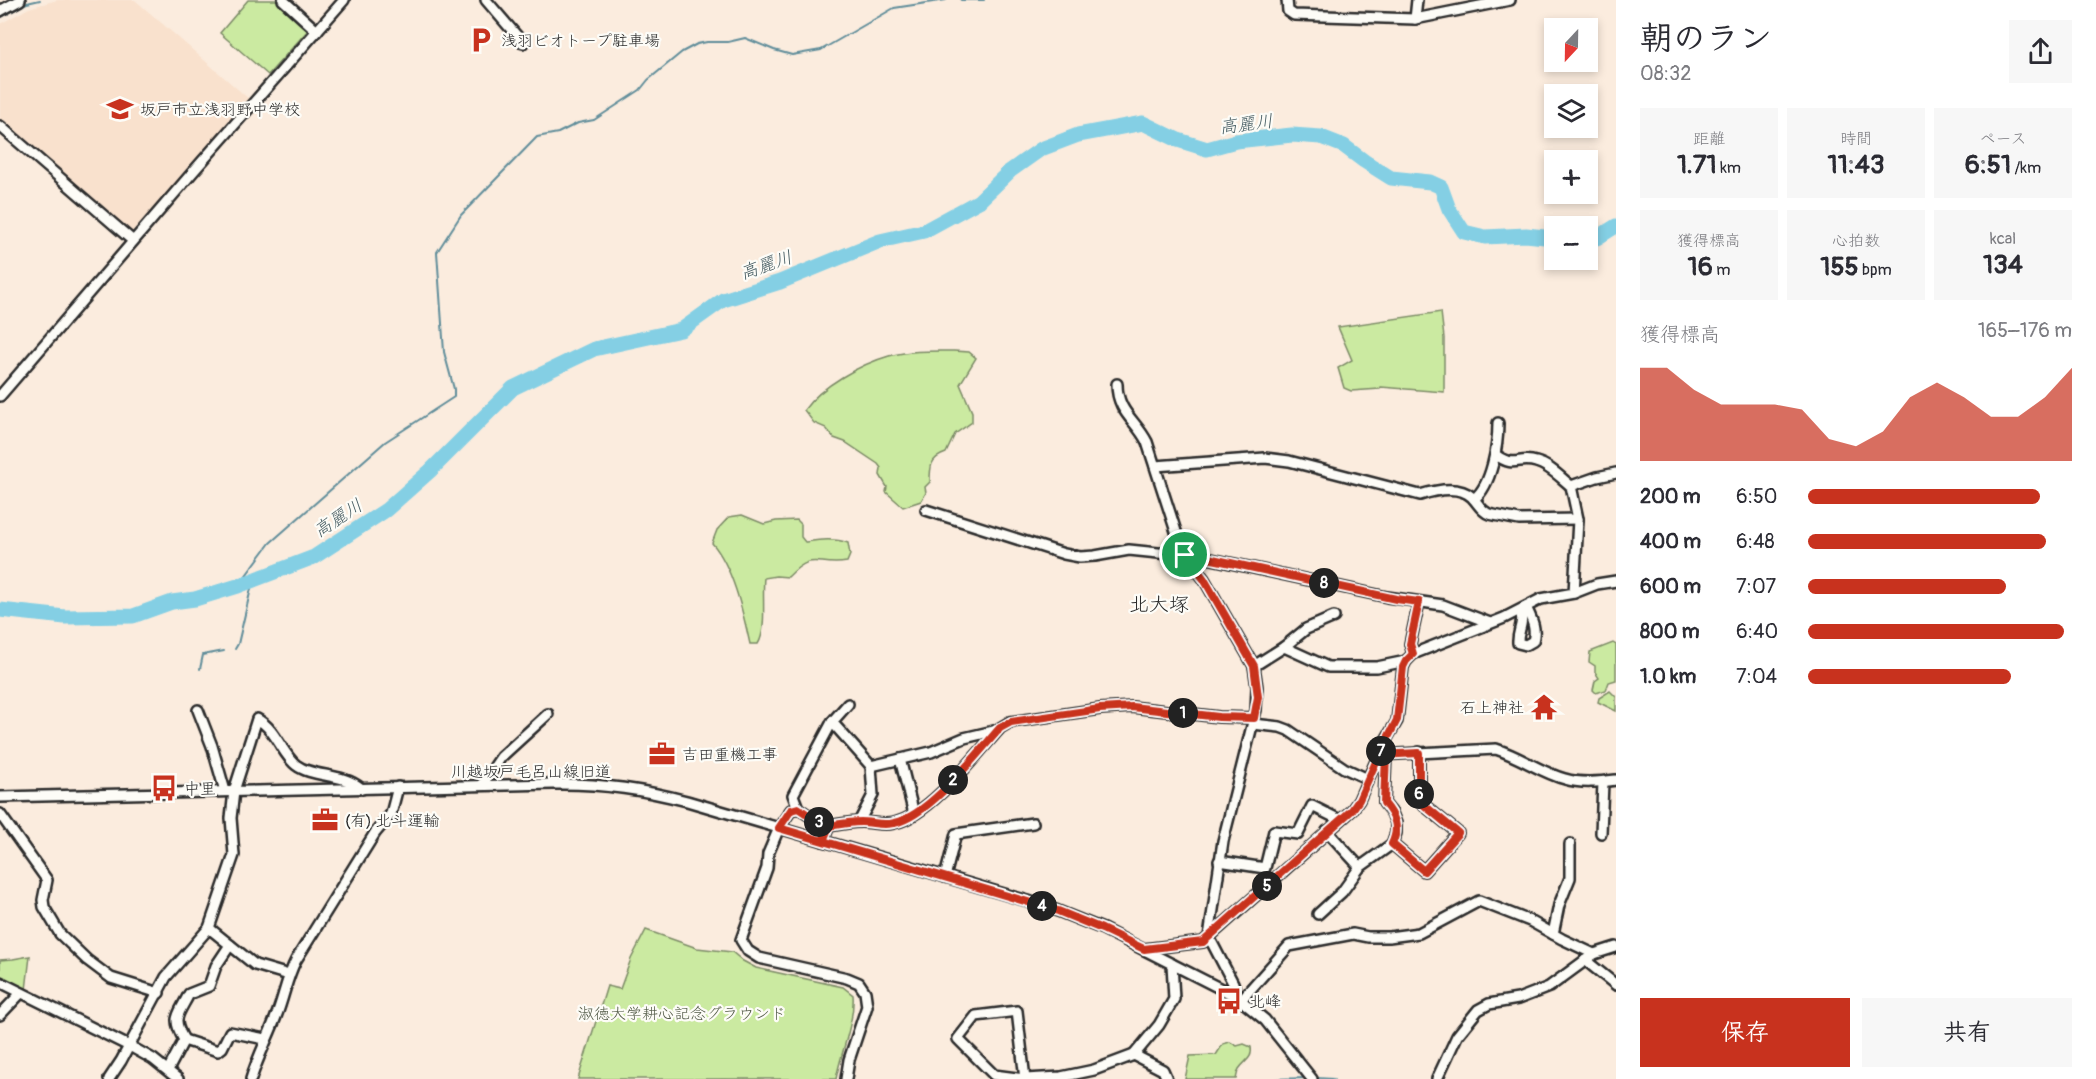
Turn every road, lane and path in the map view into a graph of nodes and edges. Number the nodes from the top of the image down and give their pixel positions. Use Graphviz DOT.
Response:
graph roads {
  1 [pos="20,0"];
  2 [pos="284,0"];
  3 [pos="344,0"];
  4 [pos="486,0"];
  5 [pos="1287,0"];
  6 [pos="1417,0"];
  7 [pos="1510,0"];
  8 [pos="1465,5"];
  9 [pos="0,11"];
  10 [pos="1414,19"];
  11 [pos="317,30"];
  12 [pos="523,44"];
  13 [pos="0,126"];
  14 [pos="133,241"];
  15 [pos="1117,384"];
  16 [pos="0,396"];
  17 [pos="1498,423"];
  18 [pos="1496,455"];
  19 [pos="1155,465"];
  20 [pos="1616,473"];
  21 [pos="1571,486"];
  22 [pos="1474,499"];
  23 [pos="926,510"];
  24 [pos="1578,519"];
  25 [pos="1185,555"];
  26 [pos="1616,581"];
  27 [pos="1574,593"];
  28 [pos="1419,602"];
  29 [pos="1334,617"];
  30 [pos="1490,623"];
  31 [pos="1284,647"];
  32 [pos="1410,658"];
  33 [pos="1254,666"];
  34 [pos="848,704"];
  35 [pos="198,710"];
  36 [pos="548,714"];
  37 [pos="1253,721"];
  38 [pos="832,722"];
  39 [pos="998,730"];
  40 [pos="1419,753"];
  41 [pos="1383,755"];
  42 [pos="900,759"];
  43 [pos="871,766"];
  44 [pos="1368,779"];
  45 [pos="1616,780"];
  46 [pos="1603,782"];
  47 [pos="482,785"];
  48 [pos="398,787"];
  49 [pos="362,789"];
  50 [pos="229,791"];
  51 [pos="0,797"];
  52 [pos="798,808"];
  53 [pos="0,814"];
  54 [pos="914,814"];
  55 [pos="1340,820"];
  56 [pos="859,822"];
  57 [pos="1033,823"];
  58 [pos="8,826"];
  59 [pos="829,826"];
  60 [pos="779,828"];
  61 [pos="1327,831"];
  62 [pos="1601,832"];
  63 [pos="0,833"];
  64 [pos="823,841"];
  65 [pos="1392,844"];
  66 [pos="1569,844"];
  67 [pos="1219,861"];
  68 [pos="1360,867"];
  69 [pos="945,877"];
  70 [pos="1318,914"];
  71 [pos="207,931"];
  72 [pos="1553,934"];
  73 [pos="1209,937"];
  74 [pos="230,945"];
  75 [pos="1616,947"];
  76 [pos="1144,949"];
  77 [pos="1594,954"];
  78 [pos="1585,960"];
  79 [pos="1172,964"];
  80 [pos="289,975"];
  81 [pos="0,982"];
  82 [pos="1616,985"];
  83 [pos="21,993"];
  84 [pos="159,993"];
  85 [pos="1239,998"];
  86 [pos="0,1014"];
  87 [pos="266,1039"];
  88 [pos="184,1040"];
  89 [pos="131,1047"];
  90 [pos="1134,1055"];
  91 [pos="168,1070"];
  92 [pos="1441,1078"];
  93 [pos="109,1079"];
  94 [pos="178,1079"];
  95 [pos="251,1079"];
  96 [pos="846,1079"];
  97 [pos="1025,1079"];
  98 [pos="1167,1079"];
  99 [pos="1312,1079"];
  1 -- 9 [label="street"];
  2 -- 11 [label="street"];
  3 -- 11 [label="street"];
  4 -- 12 [label="street"];
  5 -- 10 [label="street"];
  6 -- 10 [label="street"];
  7 -- 8 [label="street"];
  8 -- 10 [label="street"];
  11 -- 14 [label="street"];
  13 -- 14 [label="street"];
  14 -- 16 [label="street"];
  15 -- 19 [label="street"];
  17 -- 18 [label="street"];
  18 -- 21 [label="street"];
  18 -- 22 [label="street"];
  19 -- 22 [label="street"];
  19 -- 25 [label="street"];
  20 -- 21 [label="street"];
  21 -- 24 [label="street"];
  22 -- 24 [label="street"];
  23 -- 25 [label="street"];
  24 -- 27 [label="street"];
  25 -- 28 [label="street"];
  25 -- 33 [label="street"];
  26 -- 27 [label="street"];
  27 -- 30 [label="street"];
  28 -- 30 [label="street"];
  28 -- 32 [label="street"];
  29 -- 31 [label="street"];
  30 -- 32 [label="street"];
  31 -- 32 [label="street"];
  31 -- 33 [label="street"];
  32 -- 41 [label="street"];
  33 -- 37 [label="street"];
  34 -- 38 [label="street"];
  35 -- 50 [label="street"];
  36 -- 47 [label="street"];
  37 -- 39 [label="street"];
  37 -- 44 [label="street"];
  37 -- 67 [label="street"];
  38 -- 43 [label="street"];
  38 -- 52 [label="street"];
  39 -- 42 [label="street"];
  39 -- 54 [label="street"];
  40 -- 41 [label="street"];
  40 -- 46 [label="street"];
  40 -- 65 [label="street"];
  41 -- 44 [label="street"];
  41 -- 65 [label="street"];
  42 -- 43 [label="street"];
  42 -- 54 [label="street"];
  43 -- 56 [label="street"];
  44 -- 55 [label="street"];
  45 -- 46 [label="street"];
  46 -- 62 [label="street"];
  47 -- 48 [label="street, 川越坂戸毛呂山線旧道"];
  47 -- 60 [label="street, 川越坂戸毛呂山線旧道"];
  48 -- 49 [label="street, 川越坂戸毛呂山線旧道"];
  48 -- 80 [label="street"];
  49 -- 50 [label="street, 川越坂戸毛呂山線旧道"];
  49 -- 50 [label="street"];
  50 -- 51 [label="street, 川越坂戸毛呂山線旧道"];
  50 -- 71 [label="street"];
  52 -- 59 [label="street"];
  52 -- 60 [label="street"];
  53 -- 58 [label="street"];
  54 -- 56 [label="street"];
  55 -- 61 [label="street"];
  55 -- 67 [label="street"];
  56 -- 59 [label="street"];
  57 -- 69 [label="street"];
  58 -- 63 [label="street"];
  58 -- 84 [label="street"];
  59 -- 64 [label="street"];
  60 -- 64 [label="street, 川越坂戸毛呂山線旧道"];
  60 -- 96 [label="street"];
  61 -- 68 [label="street"];
  61 -- 73 [label="street"];
  64 -- 69 [label="street, 川越坂戸毛呂山線旧道"];
  65 -- 68 [label="street"];
  66 -- 72 [label="street"];
  67 -- 73 [label="street"];
  68 -- 70 [label="street"];
  69 -- 76 [label="street, 川越坂戸毛呂山線旧道"];
  71 -- 74 [label="street"];
  71 -- 84 [label="street"];
  72 -- 77 [label="street"];
  72 -- 85 [label="street"];
  73 -- 76 [label="street"];
  73 -- 85 [label="street"];
  74 -- 80 [label="street"];
  74 -- 88 [label="street"];
  75 -- 77 [label="street"];
  76 -- 79 [label="street, 川越坂戸毛呂山線旧道"];
  77 -- 78 [label="street"];
  78 -- 82 [label="street"];
  78 -- 92 [label="street"];
  79 -- 85 [label="street, 川越坂戸毛呂山線旧道"];
  79 -- 90 [label="street"];
  80 -- 87 [label="street"];
  81 -- 83 [label="street"];
  83 -- 86 [label="street"];
  83 -- 89 [label="street"];
  84 -- 89 [label="street"];
  85 -- 99 [label="street, 川越坂戸毛呂山線旧道"];
  87 -- 88 [label="street"];
  87 -- 95 [label="street"];
  88 -- 91 [label="street"];
  89 -- 91 [label="street"];
  89 -- 93 [label="street"];
  90 -- 97 [label="street"];
  90 -- 98 [label="street"];
  91 -- 94 [label="street"];
  97 -- 97 [label="street"];
}
